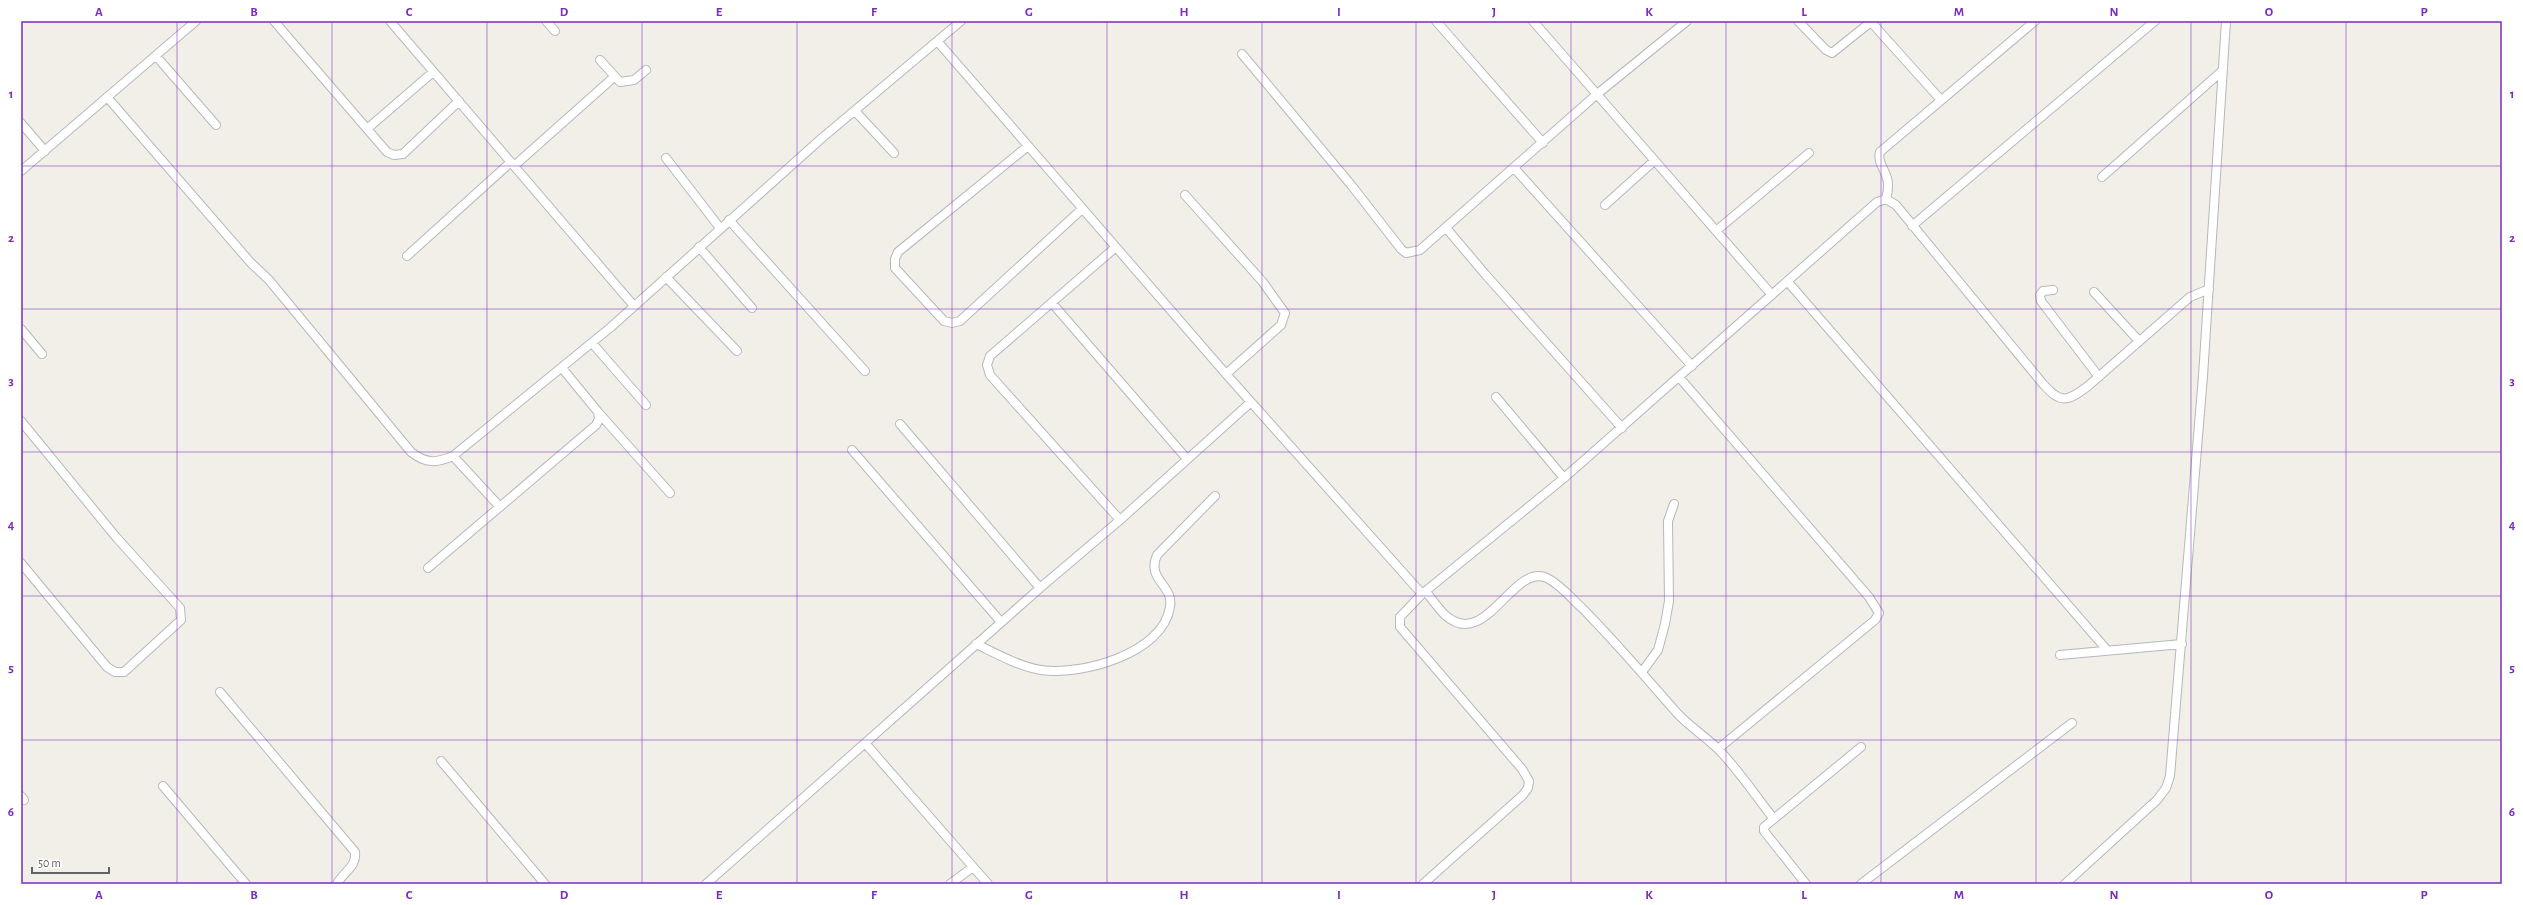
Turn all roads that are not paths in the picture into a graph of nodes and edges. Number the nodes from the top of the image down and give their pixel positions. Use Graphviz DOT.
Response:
graph roads {
  1 [pos="196,21"];
  2 [pos="274,21"];
  3 [pos="390,21"];
  4 [pos="546,21"];
  5 [pos="961,21"];
  6 [pos="1436,21"];
  7 [pos="1533,21"];
  8 [pos="1687,21"];
  9 [pos="1798,21"];
  10 [pos="2035,21"];
  11 [pos="2155,21"];
  12 [pos="2226,21"];
  13 [pos="1871,22"];
  14 [pos="555,31"];
  15 [pos="938,42"];
  16 [pos="1242,54"];
  17 [pos="156,56"];
  18 [pos="600,60"];
  19 [pos="646,70"];
  20 [pos="2222,71"];
  21 [pos="433,72"];
  22 [pos="614,77"];
  23 [pos="1596,95"];
  24 [pos="107,97"];
  25 [pos="1941,100"];
  26 [pos="459,102"];
  27 [pos="854,111"];
  28 [pos="21,123"];
  29 [pos="216,125"];
  30 [pos="367,129"];
  31 [pos="1542,143"];
  32 [pos="1028,146"];
  33 [pos="45,150"];
  34 [pos="894,153"];
  35 [pos="1809,153"];
  36 [pos="666,158"];
  37 [pos="1654,161"];
  38 [pos="512,164"];
  39 [pos="1515,169"];
  40 [pos="21,171"];
  41 [pos="2102,177"];
  42 [pos="1185,195"];
  43 [pos="1886,199"];
  44 [pos="1605,205"];
  45 [pos="1082,209"];
  46 [pos="729,220"];
  47 [pos="1912,226"];
  48 [pos="720,228"];
  49 [pos="1447,229"];
  50 [pos="1716,231"];
  51 [pos="699,247"];
  52 [pos="1116,247"];
  53 [pos="407,256"];
  54 [pos="666,277"];
  55 [pos="1788,282"];
  56 [pos="2053,290"];
  57 [pos="2209,290"];
  58 [pos="2094,292"];
  59 [pos="1772,295"];
  60 [pos="1052,303"];
  61 [pos="634,306"];
  62 [pos="752,308"];
  63 [pos="21,330"];
  64 [pos="2139,341"];
  65 [pos="592,343"];
  66 [pos="737,352"];
  67 [pos="42,354"];
  68 [pos="1692,366"];
  69 [pos="562,368"];
  70 [pos="865,372"];
  71 [pos="1226,374"];
  72 [pos="1679,377"];
  73 [pos="2099,377"];
  74 [pos="1496,397"];
  75 [pos="1251,402"];
  76 [pos="646,405"];
  77 [pos="598,412"];
  78 [pos="21,421"];
  79 [pos="900,424"];
  80 [pos="1622,428"];
  81 [pos="852,450"];
  82 [pos="453,456"];
  83 [pos="1187,459"];
  84 [pos="1564,478"];
  85 [pos="670,493"];
  86 [pos="1215,496"];
  87 [pos="1674,504"];
  88 [pos="500,507"];
  89 [pos="1120,520"];
  90 [pos="21,563"];
  91 [pos="428,568"];
  92 [pos="1040,588"];
  93 [pos="1424,593"];
  94 [pos="1001,622"];
  95 [pos="976,644"];
  96 [pos="2182,644"];
  97 [pos="2108,650"];
  98 [pos="2060,656"];
  99 [pos="1642,672"];
  100 [pos="220,692"];
  101 [pos="2072,723"];
  102 [pos="865,743"];
  103 [pos="1861,747"];
  104 [pos="1718,749"];
  105 [pos="441,761"];
  106 [pos="163,786"];
  107 [pos="1773,818"];
  108 [pos="973,866"];
  109 [pos="246,884"];
  110 [pos="338,884"];
  111 [pos="545,884"];
  112 [pos="706,884"];
  113 [pos="950,884"];
  114 [pos="988,884"];
  115 [pos="1423,884"];
  116 [pos="1806,884"];
  117 [pos="1861,884"];
  118 [pos="2065,884"];
  1 -- 17 [label="street"];
  2 -- 30 [label="street"];
  3 -- 21 [label="street"];
  4 -- 14 [label="street"];
  5 -- 15 [label="street"];
  6 -- 31 [label="street"];
  7 -- 23 [label="street"];
  8 -- 23 [label="street"];
  9 -- 13 [label="street"];
  10 -- 25 [label="street"];
  11 -- 47 [label="street"];
  12 -- 20 [label="street"];
  13 -- 25 [label="street"];
  15 -- 27 [label="street"];
  15 -- 32 [label="street"];
  16 -- 49 [label="street"];
  17 -- 24 [label="street"];
  17 -- 29 [label="street"];
  18 -- 22 [label="street"];
  19 -- 22 [label="street"];
  20 -- 41 [label="street"];
  20 -- 57 [label="street"];
  21 -- 26 [label="street"];
  21 -- 30 [label="street"];
  22 -- 38 [label="street"];
  23 -- 31 [label="street"];
  23 -- 37 [label="street"];
  24 -- 33 [label="street"];
  24 -- 82 [label="street"];
  25 -- 43 [label="street"];
  26 -- 30 [label="street"];
  26 -- 38 [label="street"];
  27 -- 34 [label="street"];
  27 -- 46 [label="street"];
  28 -- 33 [label="street"];
  31 -- 39 [label="street"];
  32 -- 45 [label="street"];
  32 -- 45 [label="street"];
  33 -- 40 [label="street"];
  35 -- 50 [label="street"];
  36 -- 48 [label="street"];
  37 -- 44 [label="street"];
  37 -- 50 [label="street"];
  38 -- 53 [label="street"];
  38 -- 61 [label="street"];
  39 -- 49 [label="street"];
  39 -- 68 [label="street"];
  42 -- 71 [label="street"];
  43 -- 47 [label="street"];
  43 -- 55 [label="street"];
  45 -- 52 [label="street"];
  46 -- 48 [label="street"];
  46 -- 70 [label="street"];
  47 -- 73 [label="street"];
  48 -- 51 [label="street"];
  49 -- 80 [label="street"];
  50 -- 59 [label="street"];
  51 -- 54 [label="street"];
  51 -- 62 [label="street"];
  52 -- 60 [label="street"];
  52 -- 71 [label="street"];
  54 -- 61 [label="street"];
  54 -- 66 [label="street"];
  55 -- 59 [label="street"];
  55 -- 97 [label="street"];
  56 -- 73 [label="street"];
  57 -- 64 [label="street"];
  57 -- 96 [label="street"];
  58 -- 64 [label="street"];
  59 -- 68 [label="street"];
  60 -- 83 [label="street"];
  60 -- 89 [label="street"];
  61 -- 65 [label="street"];
  63 -- 67 [label="street"];
  64 -- 73 [label="street"];
  65 -- 69 [label="street"];
  65 -- 76 [label="street"];
  68 -- 72 [label="street"];
  69 -- 77 [label="street"];
  69 -- 82 [label="street"];
  71 -- 75 [label="street"];
  72 -- 80 [label="street"];
  72 -- 104 [label="street"];
  74 -- 84 [label="street"];
  75 -- 83 [label="street"];
  75 -- 93 [label="street"];
  77 -- 85 [label="street"];
  77 -- 88 [label="street"];
  78 -- 90 [label="street"];
  79 -- 92 [label="street"];
  80 -- 84 [label="street"];
  81 -- 94 [label="street"];
  82 -- 88 [label="street"];
  83 -- 89 [label="street"];
  84 -- 93 [label="street"];
  86 -- 95 [label="street"];
  87 -- 99 [label="street"];
  88 -- 91 [label="street"];
  89 -- 92 [label="street"];
  92 -- 94 [label="street"];
  93 -- 99 [label="street"];
  93 -- 115 [label="street"];
  94 -- 95 [label="street"];
  95 -- 102 [label="street"];
  96 -- 97 [label="street"];
  96 -- 118 [label="street"];
  97 -- 98 [label="street"];
  99 -- 104 [label="street"];
  100 -- 110 [label="street"];
  101 -- 117 [label="street"];
  102 -- 108 [label="street"];
  102 -- 112 [label="street"];
  103 -- 107 [label="street"];
  104 -- 107 [label="street"];
  105 -- 111 [label="street"];
  106 -- 109 [label="street"];
  107 -- 116 [label="street"];
  108 -- 113 [label="street"];
  108 -- 114 [label="street"];
}
